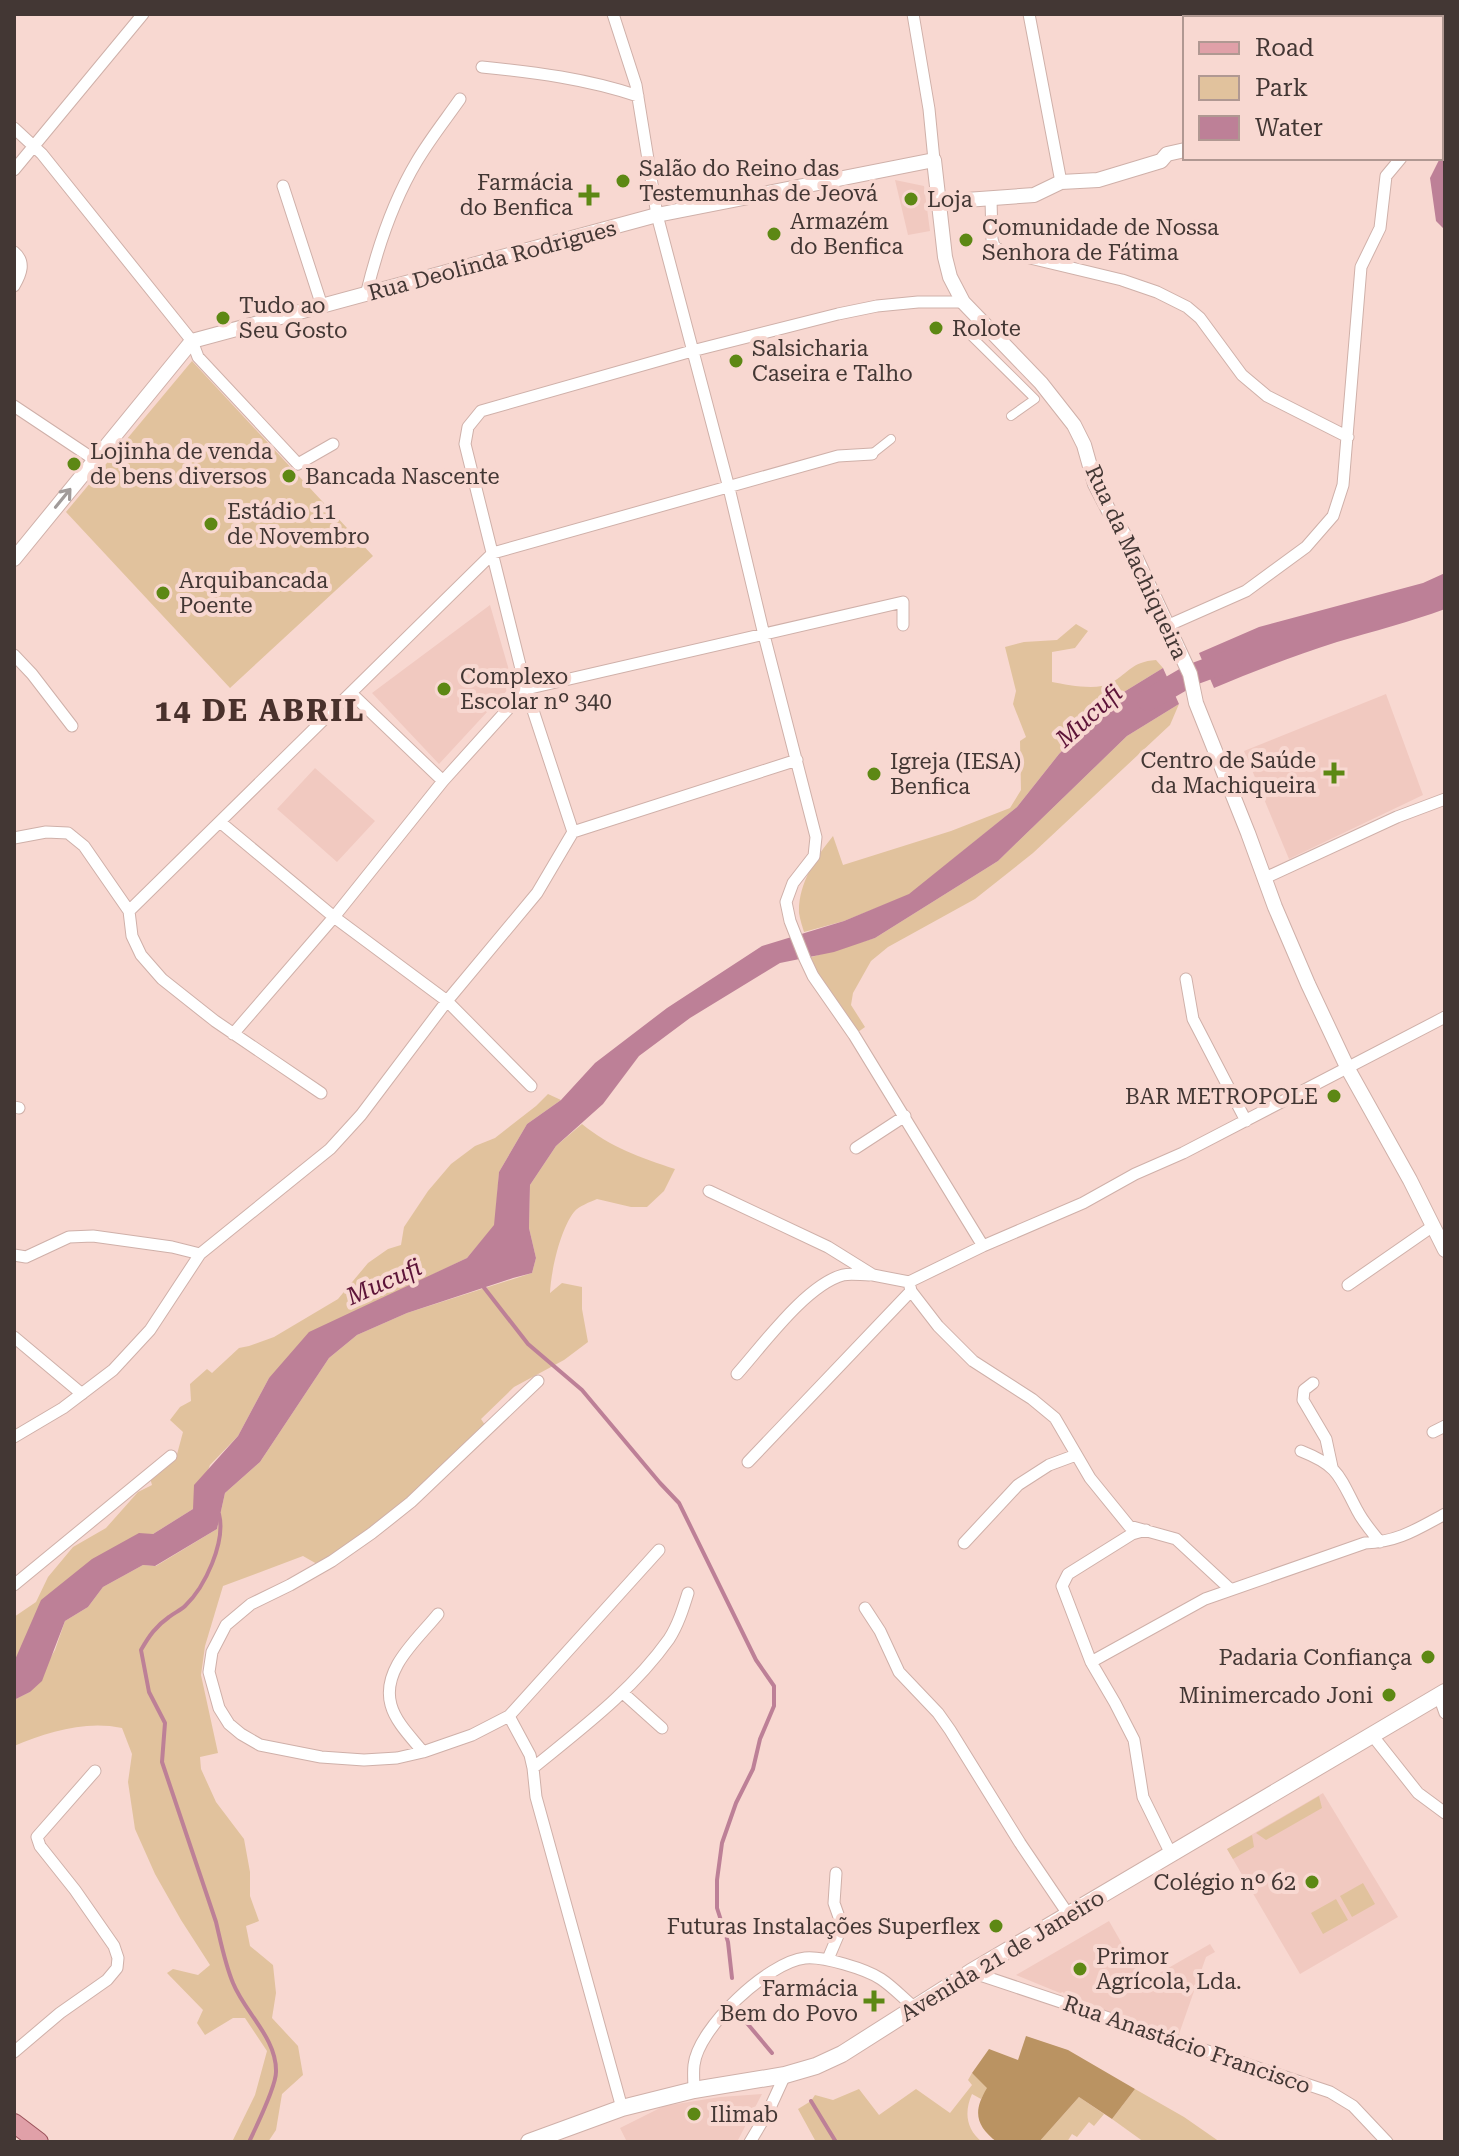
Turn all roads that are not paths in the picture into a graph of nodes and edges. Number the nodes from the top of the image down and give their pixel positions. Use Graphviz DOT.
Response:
graph roads {
  1 [pos="143,14"];
  2 [pos="613,14"];
  3 [pos="913,14"];
  4 [pos="1029,14"];
  5 [pos="482,67"];
  6 [pos="638,96"];
  7 [pos="460,99"];
  8 [pos="14,128"];
  9 [pos="35,146"];
  10 [pos="1183,150"];
  11 [pos="934,160"];
  12 [pos="1399,160"];
  13 [pos="14,170"];
  14 [pos="1061,182"];
  15 [pos="283,186"];
  16 [pos="991,199"];
  17 [pos="938,202"];
  18 [pos="657,215"];
  19 [pos="14,252"];
  20 [pos="14,286"];
  21 [pos="366,295"];
  22 [pos="963,302"];
  23 [pos="322,306"];
  24 [pos="956,321"];
  25 [pos="192,341"];
  26 [pos="692,351"];
  27 [pos="14,406"];
  28 [pos="1011,416"];
  29 [pos="1348,437"];
  30 [pos="891,439"];
  31 [pos="333,444"];
  32 [pos="872,454"];
  33 [pos="95,460"];
  34 [pos="729,488"];
  35 [pos="493,553"];
  36 [pos="14,559"];
  37 [pos="903,625"];
  38 [pos="1169,625"];
  39 [pos="764,635"];
  40 [pos="14,655"];
  41 [pos="526,689"];
  42 [pos="351,693"];
  43 [pos="72,726"];
  44 [pos="797,760"];
  45 [pos="443,781"];
  46 [pos="1445,799"];
  47 [pos="220,822"];
  48 [pos="573,832"];
  49 [pos="14,838"];
  50 [pos="1265,878"];
  51 [pos="129,911"];
  52 [pos="334,917"];
  53 [pos="1186,979"];
  54 [pos="447,1001"];
  55 [pos="1445,1017"];
  56 [pos="233,1034"];
  57 [pos="1348,1069"];
  58 [pos="531,1086"];
  59 [pos="321,1093"];
  60 [pos="905,1116"];
  61 [pos="1246,1121"];
  62 [pos="856,1148"];
  63 [pos="709,1191"];
  64 [pos="1441,1238"];
  65 [pos="983,1246"];
  66 [pos="200,1254"];
  67 [pos="14,1255"];
  68 [pos="873,1275"];
  69 [pos="1348,1285"];
  70 [pos="910,1286"];
  71 [pos="14,1337"];
  72 [pos="737,1374"];
  73 [pos="538,1381"];
  74 [pos="1313,1383"];
  75 [pos="82,1394"];
  76 [pos="1445,1426"];
  77 [pos="1433,1432"];
  78 [pos="14,1437"];
  79 [pos="1301,1451"];
  80 [pos="1076,1455"];
  81 [pos="171,1456"];
  82 [pos="748,1462"];
  83 [pos="1332,1467"];
  84 [pos="1445,1514"];
  85 [pos="1146,1530"];
  86 [pos="1380,1542"];
  87 [pos="964,1543"];
  88 [pos="659,1550"];
  89 [pos="14,1585"];
  90 [pos="1230,1589"];
  91 [pos="688,1593"];
  92 [pos="865,1608"];
  93 [pos="438,1614"];
  94 [pos="1091,1662"];
  95 [pos="623,1693"];
  96 [pos="1442,1694"];
  97 [pos="1445,1713"];
  98 [pos="509,1716"];
  99 [pos="662,1728"];
  100 [pos="1372,1735"];
  101 [pos="423,1752"];
  102 [pos="533,1768"];
  103 [pos="95,1771"];
  104 [pos="1445,1813"];
  105 [pos="1171,1854"];
  106 [pos="836,1873"];
  107 [pos="1068,1914"];
  108 [pos="828,1959"];
  109 [pos="971,1972"];
  110 [pos="914,2007"];
  111 [pos="14,2052"];
  112 [pos="785,2075"];
  113 [pos="694,2090"];
  114 [pos="622,2108"];
  115 [pos="14,2123"];
  116 [pos="14,2136"];
  117 [pos="533,2141"];
  118 [pos="22,2142"];
  119 [pos="39,2142"];
  120 [pos="750,2142"];
  121 [pos="1387,2142"];
  1 -- 9 [label="street"];
  2 -- 6 [label="street"];
  3 -- 11 [label="street, Rua da Machiqueira"];
  4 -- 14 [label="street"];
  5 -- 6 [label="street"];
  6 -- 18 [label="street"];
  7 -- 21 [label="street"];
  8 -- 9 [label="street"];
  9 -- 13 [label="street"];
  9 -- 25 [label="street"];
  10 -- 14 [label="street"];
  11 -- 17 [label="street, Rua da Machiqueira"];
  11 -- 18 [label="street, Rua Deolinda Rodrigues"];
  12 -- 29 [label="street"];
  14 -- 16 [label="street"];
  15 -- 23 [label="street"];
  16 -- 17 [label="street"];
  16 -- 29 [label="street"];
  17 -- 22 [label="street, Rua da Machiqueira"];
  18 -- 21 [label="street, Rua Deolinda Rodrigues"];
  18 -- 26 [label="street"];
  19 -- 20 [label="street"];
  21 -- 23 [label="street, Rua Deolinda Rodrigues"];
  22 -- 26 [label="street"];
  22 -- 38 [label="street, Rua da Machiqueira"];
  23 -- 25 [label="street, Rua Deolinda Rodrigues"];
  24 -- 28 [label="street"];
  25 -- 31 [label="street"];
  25 -- 33 [label="street"];
  26 -- 34 [label="street"];
  26 -- 35 [label="street"];
  27 -- 33 [label="street"];
  29 -- 38 [label="street"];
  30 -- 32 [label="street"];
  32 -- 34 [label="street"];
  36 -- 33 [label="street, one-way"];
  34 -- 35 [label="street"];
  34 -- 39 [label="street"];
  35 -- 41 [label="street"];
  35 -- 42 [label="street"];
  37 -- 39 [label="street"];
  38 -- 50 [label="street, Rua da Machiqueira"];
  39 -- 41 [label="street"];
  39 -- 44 [label="street"];
  40 -- 43 [label="street"];
  41 -- 45 [label="street"];
  41 -- 48 [label="street"];
  42 -- 45 [label="street"];
  42 -- 47 [label="street"];
  44 -- 48 [label="street"];
  44 -- 60 [label="street"];
  45 -- 52 [label="street"];
  46 -- 50 [label="street"];
  47 -- 51 [label="street"];
  47 -- 52 [label="street"];
  48 -- 54 [label="street"];
  49 -- 51 [label="street"];
  50 -- 57 [label="street, Rua da Machiqueira"];
  51 -- 56 [label="street"];
  52 -- 54 [label="street"];
  52 -- 56 [label="street"];
  53 -- 61 [label="street"];
  54 -- 58 [label="street"];
  54 -- 66 [label="street"];
  55 -- 57 [label="street"];
  56 -- 59 [label="street"];
  57 -- 61 [label="street"];
  57 -- 64 [label="street, Rua da Machiqueira"];
  60 -- 62 [label="street"];
  60 -- 65 [label="street"];
  61 -- 65 [label="street"];
  63 -- 68 [label="street"];
  64 -- 69 [label="street"];
  65 -- 70 [label="street"];
  66 -- 67 [label="street"];
  66 -- 75 [label="street"];
  68 -- 70 [label="street"];
  68 -- 72 [label="street"];
  70 -- 80 [label="street"];
  70 -- 82 [label="street"];
  71 -- 75 [label="street"];
  73 -- 101 [label="street"];
  74 -- 83 [label="street"];
  75 -- 78 [label="street"];
  76 -- 77 [label="street"];
  79 -- 83 [label="street"];
  80 -- 85 [label="street"];
  80 -- 87 [label="street"];
  81 -- 89 [label="street"];
  83 -- 86 [label="street"];
  84 -- 86 [label="street"];
  85 -- 90 [label="street"];
  85 -- 94 [label="street"];
  86 -- 90 [label="street"];
  88 -- 98 [label="street"];
  90 -- 94 [label="street"];
  91 -- 95 [label="street"];
  92 -- 107 [label="street"];
  93 -- 101 [label="street"];
  94 -- 105 [label="street"];
  95 -- 99 [label="street"];
  95 -- 102 [label="street"];
  96 -- 97 [label="street"];
  96 -- 100 [label="main road, Avenida 21 de Janeiro"];
  98 -- 101 [label="street"];
  98 -- 102 [label="street"];
  100 -- 104 [label="street"];
  100 -- 105 [label="main road, Avenida 21 de Janeiro"];
  102 -- 114 [label="street"];
  103 -- 111 [label="street"];
  105 -- 107 [label="main road, Avenida 21 de Janeiro"];
  106 -- 108 [label="street"];
  107 -- 109 [label="main road, Avenida 21 de Janeiro"];
  108 -- 110 [label="street"];
  108 -- 113 [label="street"];
  109 -- 110 [label="main road, Avenida 21 de Janeiro"];
  109 -- 121 [label="street, Rua Anastácio Francisco"];
  110 -- 112 [label="main road, Avenida 21 de Janeiro"];
  112 -- 113 [label="main road, Avenida 21 de Janeiro"];
  112 -- 120 [label="street"];
  113 -- 114 [label="main road, Avenida 21 de Janeiro"];
  114 -- 117 [label="main road, Avenida 21 de Janeiro"];
  115 -- 119 [label="main road"];
  116 -- 118 [label="main road"];
}
